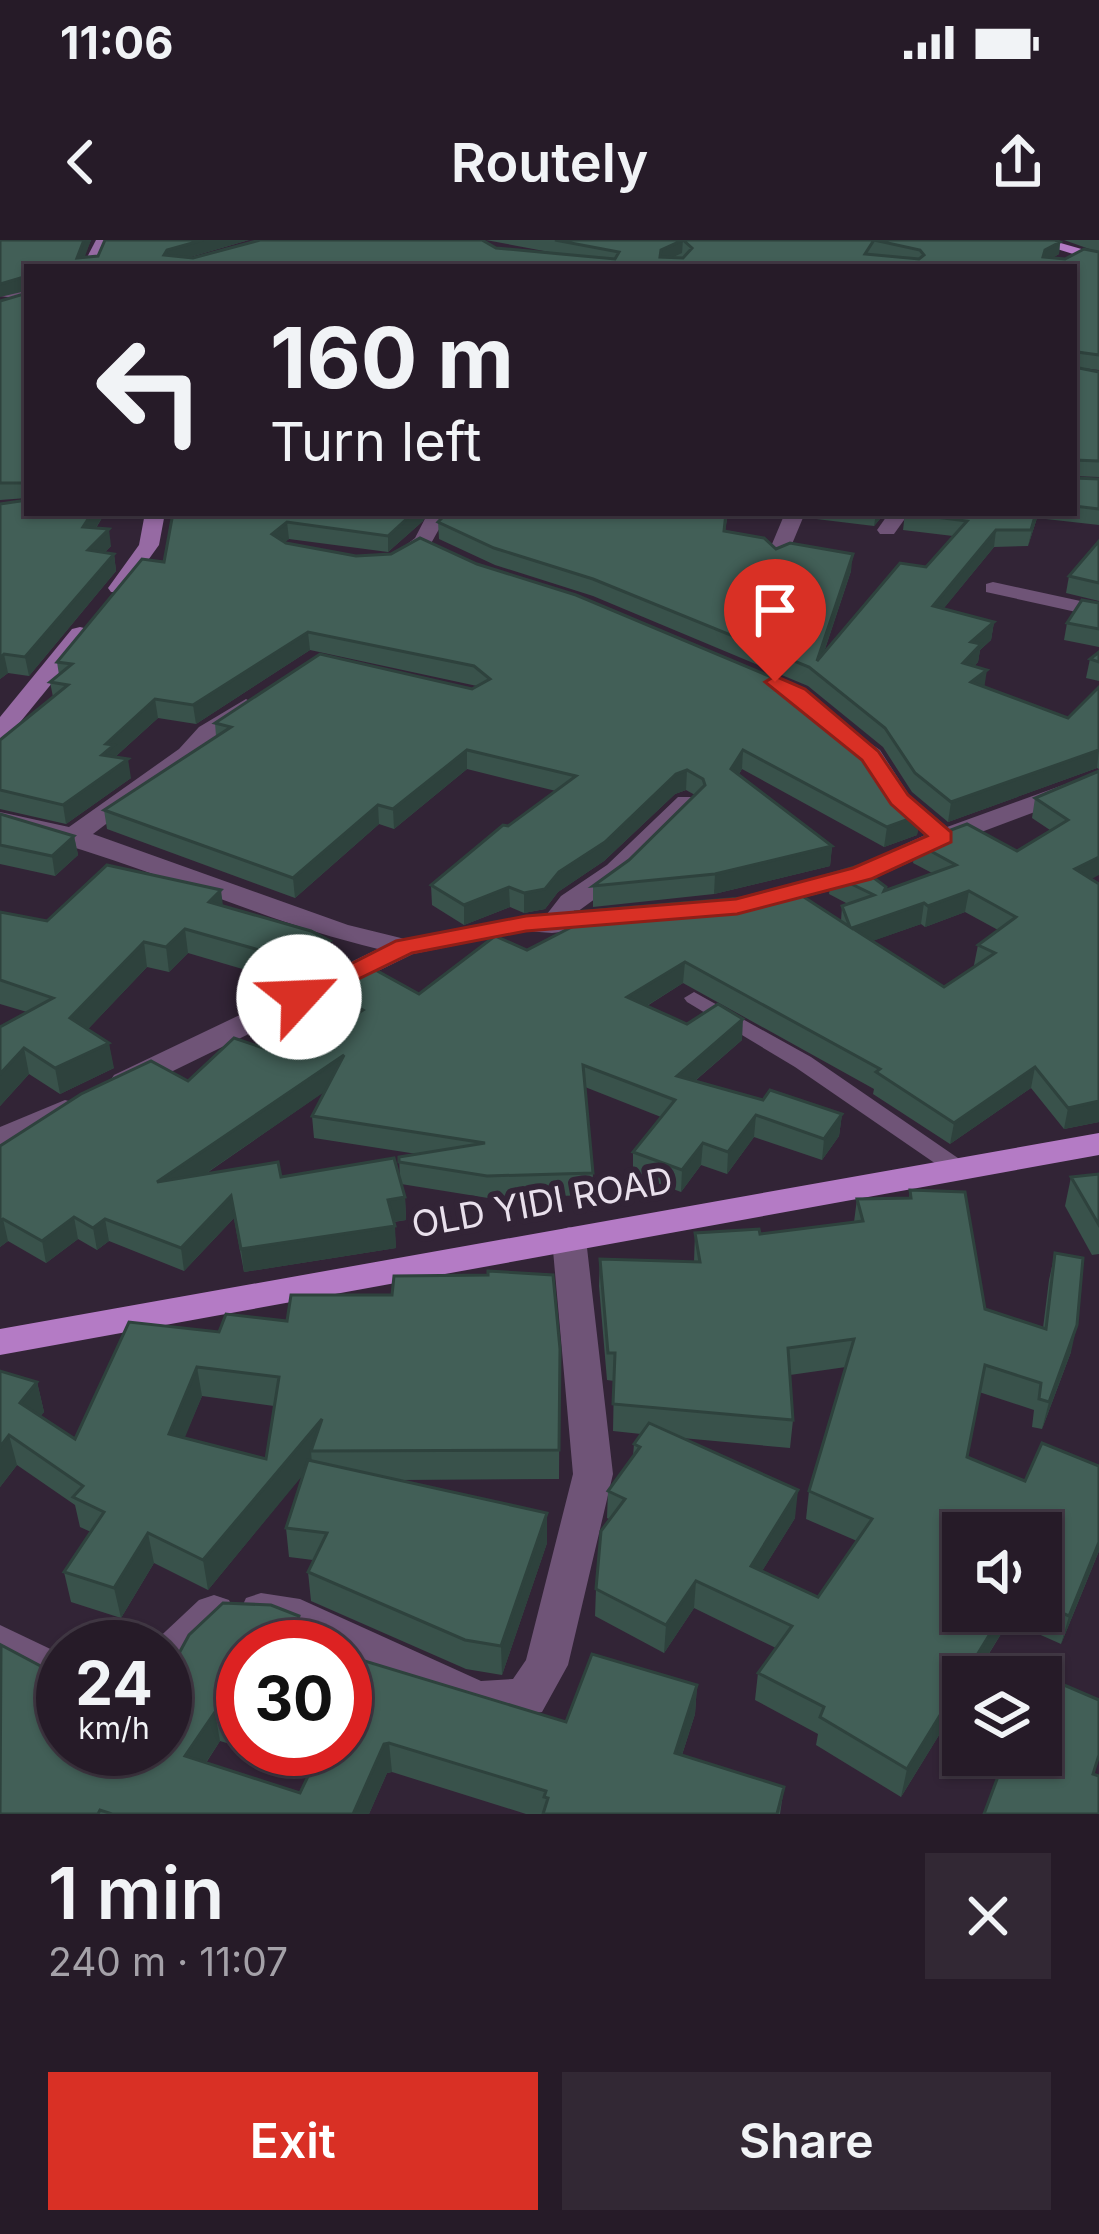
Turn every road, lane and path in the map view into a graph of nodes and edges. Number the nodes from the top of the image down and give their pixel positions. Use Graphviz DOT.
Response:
graph roads {
  1 [pos="1035,240"];
  2 [pos="1076,246"];
  3 [pos="1099,248"];
  4 [pos="1099,258"];
  5 [pos="155,516"];
  6 [pos="438,516"];
  7 [pos="794,516"];
  8 [pos="777,556"];
  9 [pos="373,564"];
  10 [pos="993,588"];
  11 [pos="1099,611"];
  12 [pos="273,687"];
  13 [pos="816,709"];
  14 [pos="0,732"];
  15 [pos="1099,779"];
  16 [pos="687,802"];
  17 [pos="0,820"];
  18 [pos="74,836"];
  19 [pos="943,837"];
  20 [pos="737,907"];
  21 [pos="644,916"];
  22 [pos="552,925"];
  23 [pos="405,947"];
  24 [pos="694,998"];
  25 [pos="0,1140"];
  26 [pos="1099,1144"];
  27 [pos="963,1172"];
  28 [pos="569,1239"];
  29 [pos="0,1342"];
  30 [pos="192,1634"];
  31 [pos="0,1644"];
  32 [pos="36,1662"];
  1 -- 2 [label="main road"];
  2 -- 3 [label="main road"];
  2 -- 4 [label="main road"];
  5 -- 14 [label="street"];
  6 -- 9 [label="street"];
  7 -- 8 [label="street"];
  10 -- 11 [label="street"];
  12 -- 18 [label="street"];
  13 -- 19 [label="street"];
  15 -- 19 [label="street"];
  16 -- 22 [label="street"];
  17 -- 18 [label="street"];
  18 -- 23 [label="street"];
  19 -- 20 [label="street"];
  21 -- 22 [label="street"];
  22 -- 23 [label="street"];
  23 -- 25 [label="street"];
  24 -- 27 [label="lane"];
  26 -- 27 [label="main road, OLD YIDI ROAD"];
  27 -- 28 [label="main road, OLD YIDI ROAD"];
  28 -- 29 [label="main road, OLD YIDI ROAD"];
  28 -- 30 [label="street"];
  31 -- 32 [label="street"];
}
